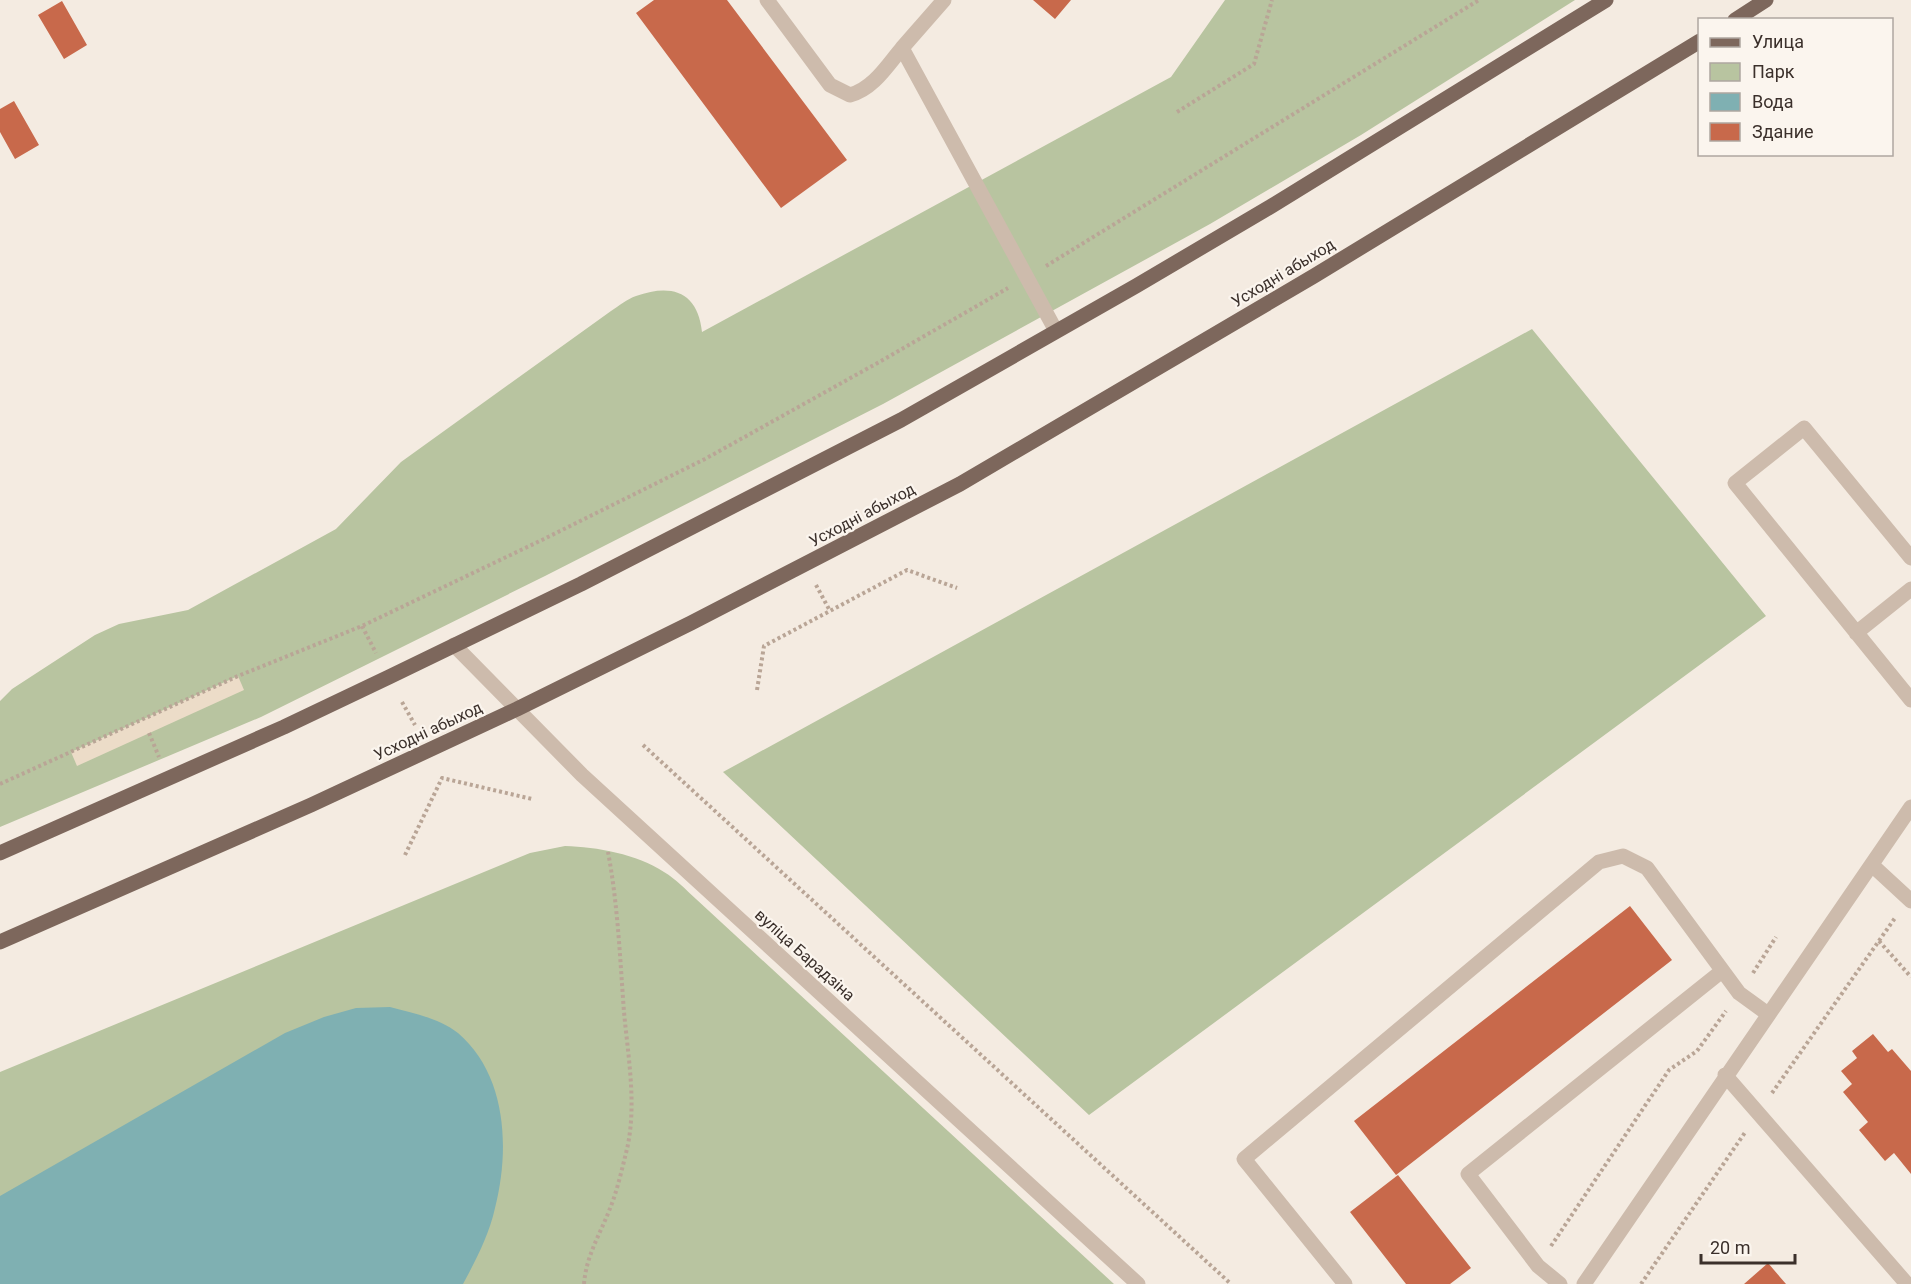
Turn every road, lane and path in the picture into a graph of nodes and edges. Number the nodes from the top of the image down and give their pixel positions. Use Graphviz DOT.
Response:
graph roads {
  1 [pos="767,0"];
  2 [pos="944,0"];
  3 [pos="1272,0"];
  4 [pos="1479,0"];
  5 [pos="1606,0"];
  6 [pos="1766,0"];
  7 [pos="1738,18"];
  8 [pos="1698,42"];
  9 [pos="902,48"];
  10 [pos="1177,112"];
  11 [pos="1027,277"];
  12 [pos="1056,331"];
  13 [pos="1911,558"];
  14 [pos="804,565"];
  15 [pos="957,588"];
  16 [pos="1911,589"];
  17 [pos="830,611"];
  18 [pos="362,626"];
  19 [pos="1856,633"];
  20 [pos="454,645"];
  21 [pos="376,653"];
  22 [pos="757,690"];
  23 [pos="1911,700"];
  24 [pos="402,702"];
  25 [pos="517,709"];
  26 [pos="415,725"];
  27 [pos="643,745"];
  28 [pos="0,784"];
  29 [pos="532,799"];
  30 [pos="1911,807"];
  31 [pos="608,852"];
  32 [pos="0,853"];
  33 [pos="405,855"];
  34 [pos="1872,865"];
  35 [pos="1910,899"];
  36 [pos="1776,937"];
  37 [pos="1879,941"];
  38 [pos="0,942"];
  39 [pos="1722,971"];
  40 [pos="1911,977"];
  41 [pos="1739,993"];
  42 [pos="1768,1014"];
  43 [pos="1725,1075"];
  44 [pos="1757,1114"];
  45 [pos="1538,1266"];
  46 [pos="584,1284"];
  47 [pos="1138,1284"];
  48 [pos="1231,1284"];
  49 [pos="1345,1284"];
  50 [pos="1560,1284"];
  51 [pos="1584,1284"];
  52 [pos="1641,1284"];
  53 [pos="1907,1284"];
  1 -- 9 [label="street"];
  2 -- 9 [label="street"];
  3 -- 10 [label="path"];
  4 -- 11 [label="path"];
  5 -- 12 [label="main road"];
  6 -- 7 [label="main road"];
  8 -- 14 [label="main road, Усходні абыход"];
  9 -- 11 [label="street"];
  11 -- 12 [label="street"];
  11 -- 18 [label="path"];
  12 -- 20 [label="main road"];
  13 -- 19 [label="street"];
  14 -- 17 [label="path"];
  14 -- 25 [label="main road, Усходні абыход"];
  15 -- 17 [label="path"];
  16 -- 19 [label="street"];
  17 -- 22 [label="path"];
  18 -- 21 [label="path"];
  18 -- 28 [label="path"];
  19 -- 23 [label="street"];
  20 -- 25 [label="street, вуліца Барадзіна"];
  20 -- 32 [label="main road"];
  24 -- 26 [label="path"];
  25 -- 38 [label="main road, Усходні абыход"];
  25 -- 47 [label="street, вуліца Барадзіна"];
  27 -- 48 [label="path"];
  29 -- 33 [label="path"];
  30 -- 34 [label="street"];
  31 -- 46 [label="path"];
  34 -- 35 [label="street"];
  34 -- 42 [label="street"];
  35 -- 37 [label="path"];
  36 -- 41 [label="path"];
  37 -- 40 [label="path"];
  37 -- 44 [label="path"];
  39 -- 41 [label="street"];
  39 -- 45 [label="street"];
  39 -- 49 [label="street"];
  41 -- 42 [label="street"];
  41 -- 45 [label="path"];
  42 -- 43 [label="street"];
  43 -- 44 [label="street"];
  43 -- 51 [label="street"];
  44 -- 52 [label="path"];
  44 -- 53 [label="street"];
  45 -- 50 [label="street"];
}
